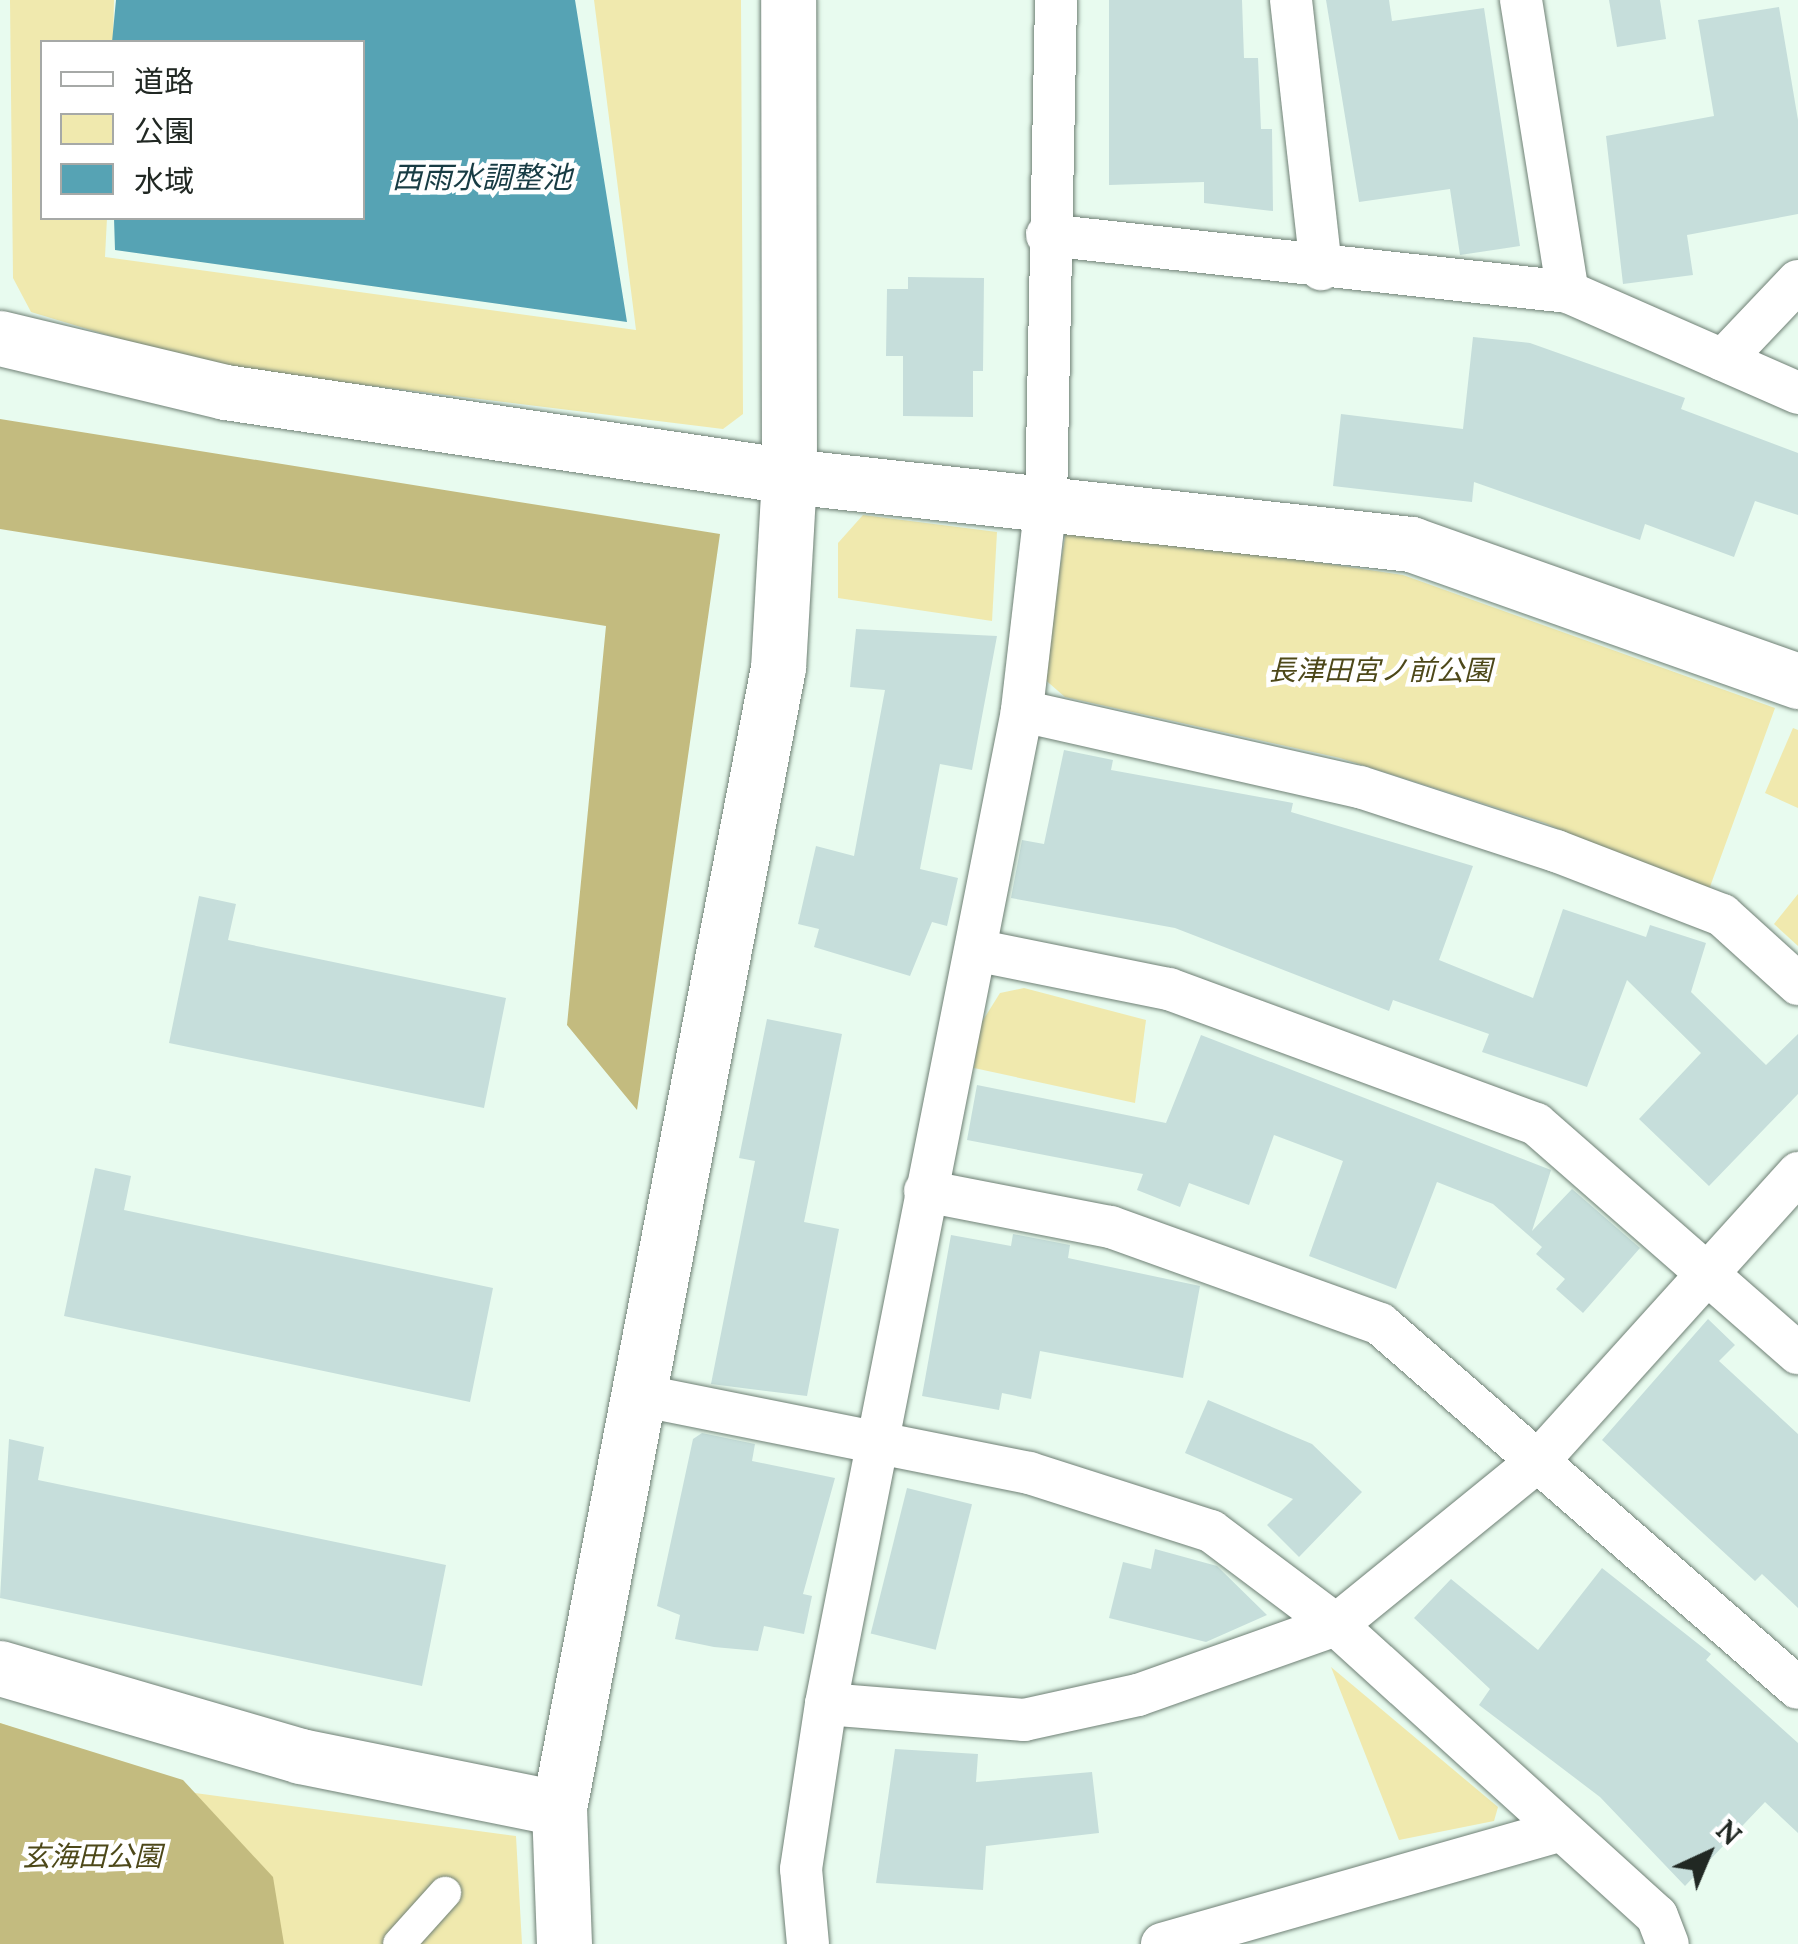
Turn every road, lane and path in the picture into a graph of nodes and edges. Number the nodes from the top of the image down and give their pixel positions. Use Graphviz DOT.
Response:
graph roads {
  1 [pos="788,0"];
  2 [pos="1056,0"];
  3 [pos="1291,0"];
  4 [pos="1521,0"];
  5 [pos="1047,235"];
  6 [pos="1321,269"];
  7 [pos="1798,280"];
  8 [pos="1568,292"];
  9 [pos="0,338"];
  10 [pos="1723,360"];
  11 [pos="1798,393"];
  12 [pos="789,476"];
  13 [pos="1046,502"];
  14 [pos="1798,681"];
  15 [pos="1022,711"];
  16 [pos="980,952"];
  17 [pos="1798,984"];
  18 [pos="1798,1172"];
  19 [pos="925,1191"];
  20 [pos="1706,1272"];
  21 [pos="1798,1353"];
  22 [pos="638,1395"];
  23 [pos="881,1448"];
  24 [pos="1539,1460"];
  25 [pos="1336,1624"];
  26 [pos="0,1668"];
  27 [pos="1798,1688"];
  28 [pos="826,1704"];
  29 [pos="559,1808"];
  30 [pos="1560,1831"];
  31 [pos="445,1893"];
  32 [pos="398,1944"];
  33 [pos="564,1944"];
  34 [pos="808,1944"];
  35 [pos="1162,1944"];
  36 [pos="1668,1944"];
  1 -- 12 [label="street"];
  2 -- 5 [label="street"];
  3 -- 6 [label="street"];
  4 -- 8 [label="street"];
  5 -- 6 [label="street"];
  5 -- 13 [label="street"];
  6 -- 8 [label="street"];
  7 -- 10 [label="street"];
  8 -- 10 [label="street"];
  9 -- 12 [label="street"];
  10 -- 11 [label="street"];
  12 -- 13 [label="street"];
  12 -- 22 [label="street"];
  13 -- 14 [label="street"];
  13 -- 15 [label="street"];
  15 -- 16 [label="street"];
  15 -- 17 [label="street"];
  16 -- 19 [label="street"];
  16 -- 20 [label="street"];
  18 -- 20 [label="street"];
  19 -- 23 [label="street"];
  19 -- 24 [label="street"];
  20 -- 21 [label="street"];
  20 -- 24 [label="street"];
  22 -- 23 [label="street"];
  22 -- 29 [label="street"];
  23 -- 25 [label="street"];
  23 -- 28 [label="street"];
  24 -- 25 [label="street"];
  24 -- 27 [label="street"];
  25 -- 28 [label="street"];
  25 -- 30 [label="street"];
  26 -- 29 [label="street"];
  28 -- 34 [label="street"];
  29 -- 33 [label="street"];
  30 -- 35 [label="street"];
  30 -- 36 [label="street"];
  31 -- 32 [label="street"];
}
